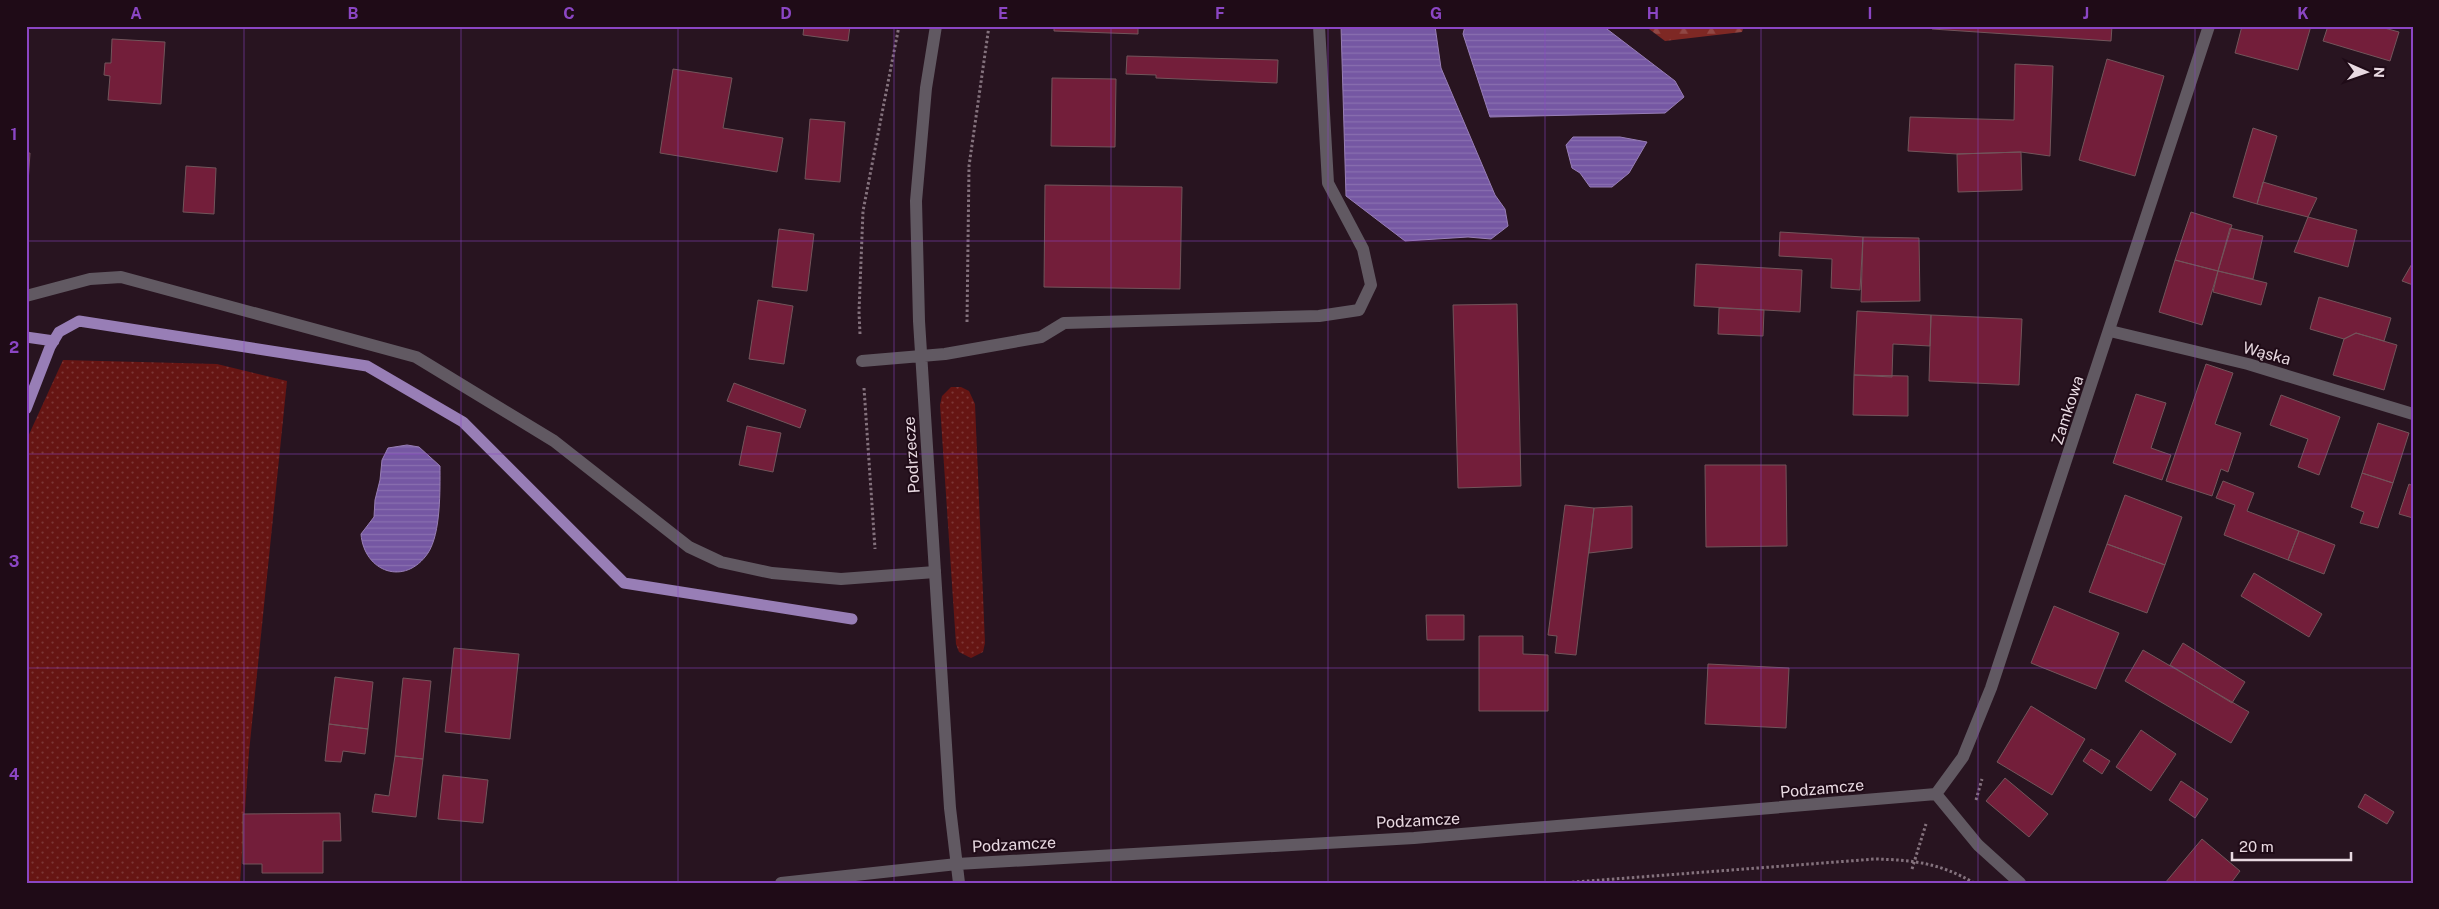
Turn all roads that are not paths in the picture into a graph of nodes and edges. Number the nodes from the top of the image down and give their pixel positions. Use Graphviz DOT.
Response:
graph roads {
  1 [pos="936,26"];
  2 [pos="1319,26"];
  3 [pos="2209,26"];
  4 [pos="26,296"];
  5 [pos="2110,331"];
  6 [pos="921,356"];
  7 [pos="862,361"];
  8 [pos="2413,414"];
  9 [pos="935,572"];
  10 [pos="1936,794"];
  11 [pos="957,864"];
  12 [pos="781,883"];
  13 [pos="959,883"];
  14 [pos="2020,883"];
  1 -- 6 [label="street, Podrzecze"];
  2 -- 6 [label="street"];
  3 -- 5 [label="street, Zamkowa"];
  4 -- 9 [label="street"];
  5 -- 8 [label="street, Wąska"];
  5 -- 10 [label="street, Zamkowa"];
  6 -- 7 [label="street"];
  6 -- 9 [label="street, Podrzecze"];
  9 -- 11 [label="street, Podrzecze"];
  10 -- 11 [label="street, Podzamcze"];
  10 -- 14 [label="street"];
  11 -- 12 [label="street, Podzamcze"];
  11 -- 13 [label="street, Podrzecze"];
}
